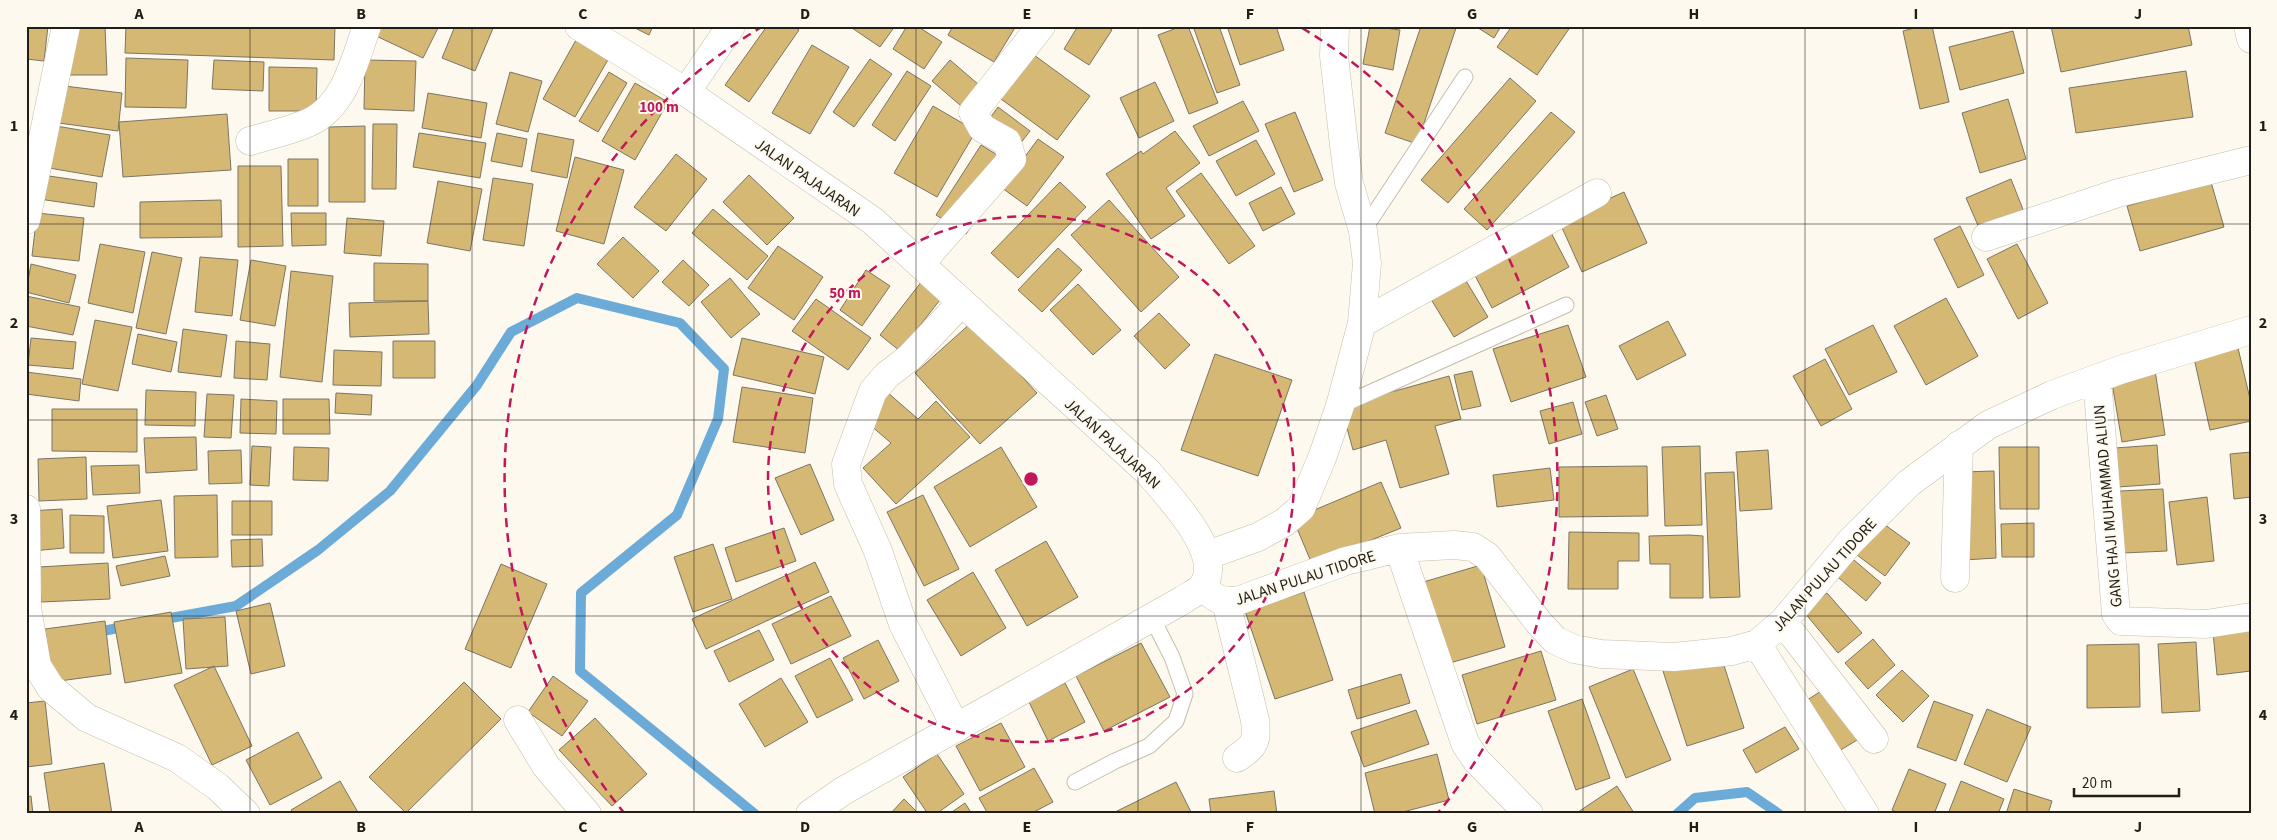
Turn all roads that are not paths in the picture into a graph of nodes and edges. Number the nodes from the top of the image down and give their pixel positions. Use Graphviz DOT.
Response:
graph roads {
  1 [pos="66,26"];
  2 [pos="367,26"];
  3 [pos="579,26"];
  4 [pos="731,26"];
  5 [pos="1041,26"];
  6 [pos="1336,26"];
  7 [pos="2248,26"];
  8 [pos="2251,39"];
  9 [pos="1466,77"];
  10 [pos="686,92"];
  11 [pos="250,141"];
  12 [pos="2251,160"];
  13 [pos="1597,194"];
  14 [pos="26,220"];
  15 [pos="1363,231"];
  16 [pos="1986,236"];
  17 [pos="920,264"];
  18 [pos="961,304"];
  19 [pos="1566,305"];
  20 [pos="1362,323"];
  21 [pos="2251,330"];
  22 [pos="2096,379"];
  23 [pos="1340,406"];
  24 [pos="1959,446"];
  25 [pos="26,509"];
  26 [pos="1399,548"];
  27 [pos="1208,556"];
  28 [pos="1955,578"];
  29 [pos="1202,587"];
  30 [pos="1226,602"];
  31 [pos="27,608"];
  32 [pos="2251,617"];
  33 [pos="1152,618"];
  34 [pos="1783,622"];
  35 [pos="1757,644"];
  36 [pos="518,720"];
  37 [pos="956,728"];
  38 [pos="1874,739"];
  39 [pos="1237,758"];
  40 [pos="1075,782"];
  41 [pos="246,814"];
  42 [pos="587,814"];
  43 [pos="810,814"];
  44 [pos="1529,814"];
  45 [pos="1865,814"];
  1 -- 14 [label="street"];
  2 -- 11 [label="street"];
  3 -- 10 [label="street, JALAN PAJAJARAN"];
  4 -- 10 [label="street"];
  5 -- 17 [label="street"];
  6 -- 15 [label="street"];
  7 -- 8 [label="street"];
  9 -- 15 [label="lane"];
  10 -- 17 [label="street, JALAN PAJAJARAN"];
  12 -- 16 [label="street"];
  13 -- 20 [label="street"];
  15 -- 20 [label="street"];
  17 -- 18 [label="street, JALAN PAJAJARAN"];
  18 -- 27 [label="street, JALAN PAJAJARAN"];
  18 -- 37 [label="street"];
  19 -- 23 [label="lane"];
  20 -- 23 [label="street"];
  21 -- 22 [label="street, JALAN PULAU TIDORE"];
  22 -- 24 [label="street, JALAN PULAU TIDORE"];
  22 -- 32 [label="street, GANG HAJI MUHAMMAD ALIUN"];
  23 -- 27 [label="street"];
  24 -- 28 [label="street"];
  24 -- 34 [label="street, JALAN PULAU TIDORE"];
  25 -- 31 [label="street"];
  26 -- 30 [label="street, JALAN PULAU TIDORE"];
  26 -- 35 [label="street, JALAN PULAU TIDORE"];
  26 -- 44 [label="street"];
  27 -- 29 [label="street"];
  29 -- 30 [label="street, JALAN PULAU TIDORE"];
  29 -- 33 [label="street"];
  30 -- 39 [label="street"];
  31 -- 41 [label="street"];
  33 -- 37 [label="street"];
  33 -- 40 [label="lane"];
  34 -- 35 [label="street, JALAN PULAU TIDORE"];
  34 -- 38 [label="street"];
  35 -- 45 [label="street"];
  36 -- 42 [label="street"];
  37 -- 43 [label="street"];
}
